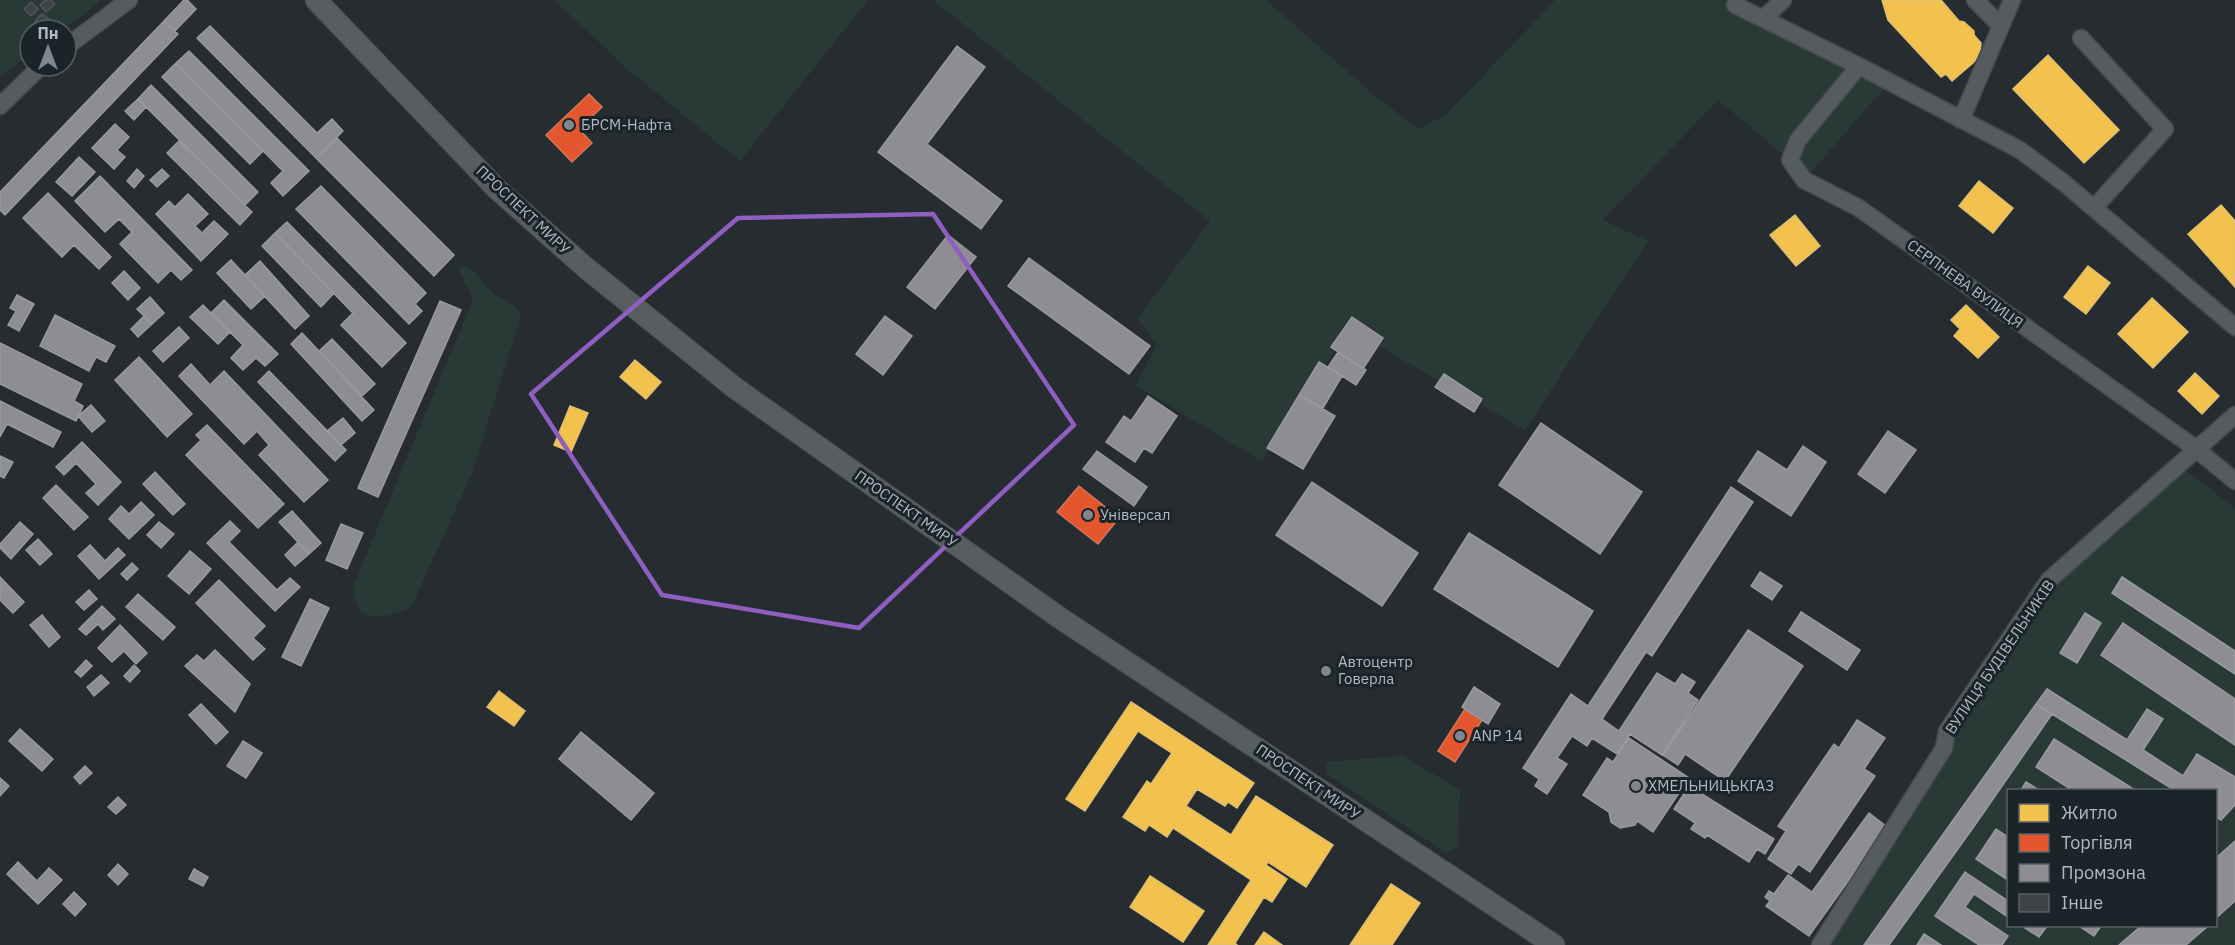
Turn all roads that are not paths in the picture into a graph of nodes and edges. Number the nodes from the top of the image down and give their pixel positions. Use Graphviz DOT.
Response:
graph roads {
  1 [pos="129,0"];
  2 [pos="316,0"];
  3 [pos="1783,0"];
  4 [pos="1975,0"];
  5 [pos="2012,0"];
  6 [pos="1735,5"];
  7 [pos="1763,19"];
  8 [pos="2001,26"];
  9 [pos="78,38"];
  10 [pos="2081,38"];
  11 [pos="1858,66"];
  12 [pos="29,78"];
  13 [pos="0,106"];
  14 [pos="1961,120"];
  15 [pos="2094,208"];
  16 [pos="2235,327"];
  17 [pos="2235,415"];
  18 [pos="2195,448"];
  19 [pos="2235,481"];
  20 [pos="1554,945"];
  21 [pos="1820,945"];
  1 -- 9 [label="street"];
  2 -- 20 [label="main road, ПРОСПЕКТ МИРУ"];
  3 -- 7 [label="street"];
  4 -- 8 [label="street"];
  5 -- 8 [label="street"];
  6 -- 7 [label="street"];
  7 -- 11 [label="street"];
  8 -- 14 [label="street"];
  10 -- 15 [label="street"];
  11 -- 14 [label="street"];
  11 -- 18 [label="street, СЕРПНЕВА ВУЛИЦЯ"];
  12 -- 13 [label="street"];
  14 -- 15 [label="street"];
  15 -- 16 [label="street"];
  17 -- 18 [label="street, ВУЛИЦЯ БУДІВЕЛЬНИКІВ"];
  18 -- 19 [label="street, СЕРПНЕВА ВУЛИЦЯ"];
  18 -- 21 [label="street, ВУЛИЦЯ БУДІВЕЛЬНИКІВ"];
}
